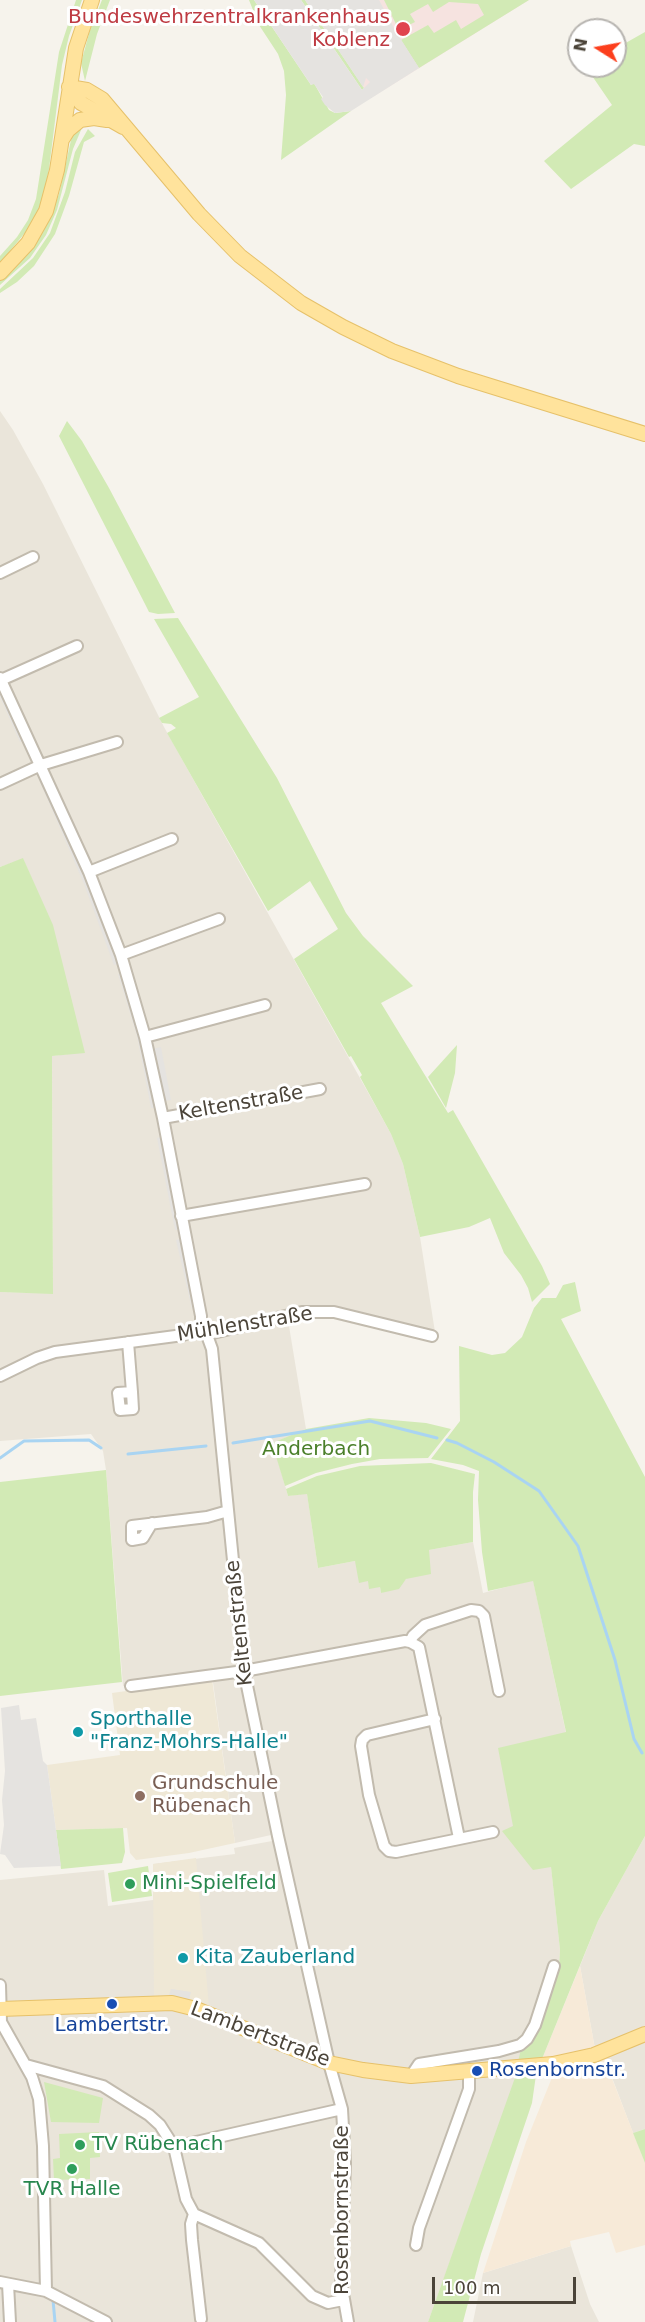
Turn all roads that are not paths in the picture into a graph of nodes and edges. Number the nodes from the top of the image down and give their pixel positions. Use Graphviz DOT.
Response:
graph roads {
  1 [pos="93,0"];
  2 [pos="69,87"];
  3 [pos="109,120"];
  4 [pos="125,128"];
  5 [pos="62,140"];
  6 [pos="0,273"];
  7 [pos="645,434"];
  8 [pos="33,557"];
  9 [pos="0,573"];
  10 [pos="77,646"];
  11 [pos="1,679"];
  12 [pos="117,742"];
  13 [pos="41,765"];
  14 [pos="0,784"];
  15 [pos="172,839"];
  16 [pos="89,872"];
  17 [pos="219,919"];
  18 [pos="121,955"];
  19 [pos="266,1005"];
  20 [pos="145,1037"];
  21 [pos="320,1089"];
  22 [pos="163,1118"];
  23 [pos="365,1184"];
  24 [pos="181,1216"];
  25 [pos="201,1328"];
  26 [pos="432,1336"];
  27 [pos="128,1342"];
  28 [pos="0,1376"];
  29 [pos="132,1392"];
  30 [pos="228,1511"];
  31 [pos="153,1524"];
  32 [pos="410,1642"];
  33 [pos="244,1671"];
  34 [pos="131,1686"];
  35 [pos="499,1691"];
  36 [pos="435,1719"];
  37 [pos="493,1832"];
  38 [pos="459,1838"];
  39 [pos="554,1966"];
  40 [pos="0,1985"];
  41 [pos="1,2009"];
  42 [pos="645,2034"];
  43 [pos="329,2063"];
  44 [pos="26,2065"];
  45 [pos="470,2072"];
  46 [pos="411,2076"];
  47 [pos="342,2109"];
  48 [pos="174,2147"];
  49 [pos="194,2214"];
  50 [pos="416,2245"];
  51 [pos="4,2283"];
  52 [pos="46,2291"];
  53 [pos="343,2300"];
  54 [pos="201,2319"];
  55 [pos="10,2322"];
  56 [pos="106,2322"];
  57 [pos="348,2322"];
  1 -- 2 [label="main road"];
  2 -- 3 [label="main road"];
  2 -- 4 [label="main road"];
  2 -- 5 [label="main road"];
  3 -- 4 [label="main road"];
  3 -- 5 [label="main road"];
  4 -- 7 [label="main road"];
  5 -- 6 [label="main road"];
  8 -- 9 [label="street"];
  10 -- 11 [label="street, Keltenstraße"];
  11 -- 13 [label="street, Keltenstraße"];
  12 -- 13 [label="street"];
  13 -- 14 [label="street"];
  13 -- 16 [label="street, Keltenstraße"];
  15 -- 16 [label="street"];
  16 -- 18 [label="street, Keltenstraße"];
  17 -- 18 [label="street"];
  18 -- 20 [label="street, Keltenstraße"];
  19 -- 20 [label="street"];
  20 -- 22 [label="street, Keltenstraße"];
  21 -- 22 [label="street, Keltenstraße"];
  22 -- 24 [label="street, Keltenstraße"];
  23 -- 24 [label="street"];
  24 -- 25 [label="street, Keltenstraße"];
  25 -- 26 [label="street, Mühlenstraße"];
  25 -- 27 [label="street, Mühlenstraße"];
  25 -- 30 [label="street, Keltenstraße"];
  27 -- 28 [label="street, Mühlenstraße"];
  27 -- 29 [label="street"];
  30 -- 31 [label="street"];
  30 -- 33 [label="street, Keltenstraße"];
  32 -- 33 [label="street"];
  32 -- 35 [label="street"];
  32 -- 36 [label="street"];
  33 -- 34 [label="street"];
  33 -- 43 [label="street, Keltenstraße"];
  36 -- 38 [label="street"];
  36 -- 38 [label="street"];
  37 -- 38 [label="street"];
  39 -- 46 [label="street"];
  40 -- 41 [label="street"];
  41 -- 43 [label="main road, Lambertstraße"];
  41 -- 44 [label="street"];
  42 -- 45 [label="main road, Lambertstraße"];
  43 -- 46 [label="main road, Lambertstraße"];
  43 -- 47 [label="street, Rosenbornstraße"];
  44 -- 48 [label="street"];
  44 -- 52 [label="street"];
  45 -- 46 [label="main road, Lambertstraße"];
  45 -- 50 [label="street"];
  47 -- 48 [label="street"];
  47 -- 53 [label="street, Rosenbornstraße"];
  48 -- 49 [label="street"];
  49 -- 53 [label="street"];
  49 -- 54 [label="street"];
  51 -- 52 [label="street"];
  51 -- 55 [label="street"];
  52 -- 56 [label="street"];
  53 -- 57 [label="street, Rosenbornstraße"];
}
